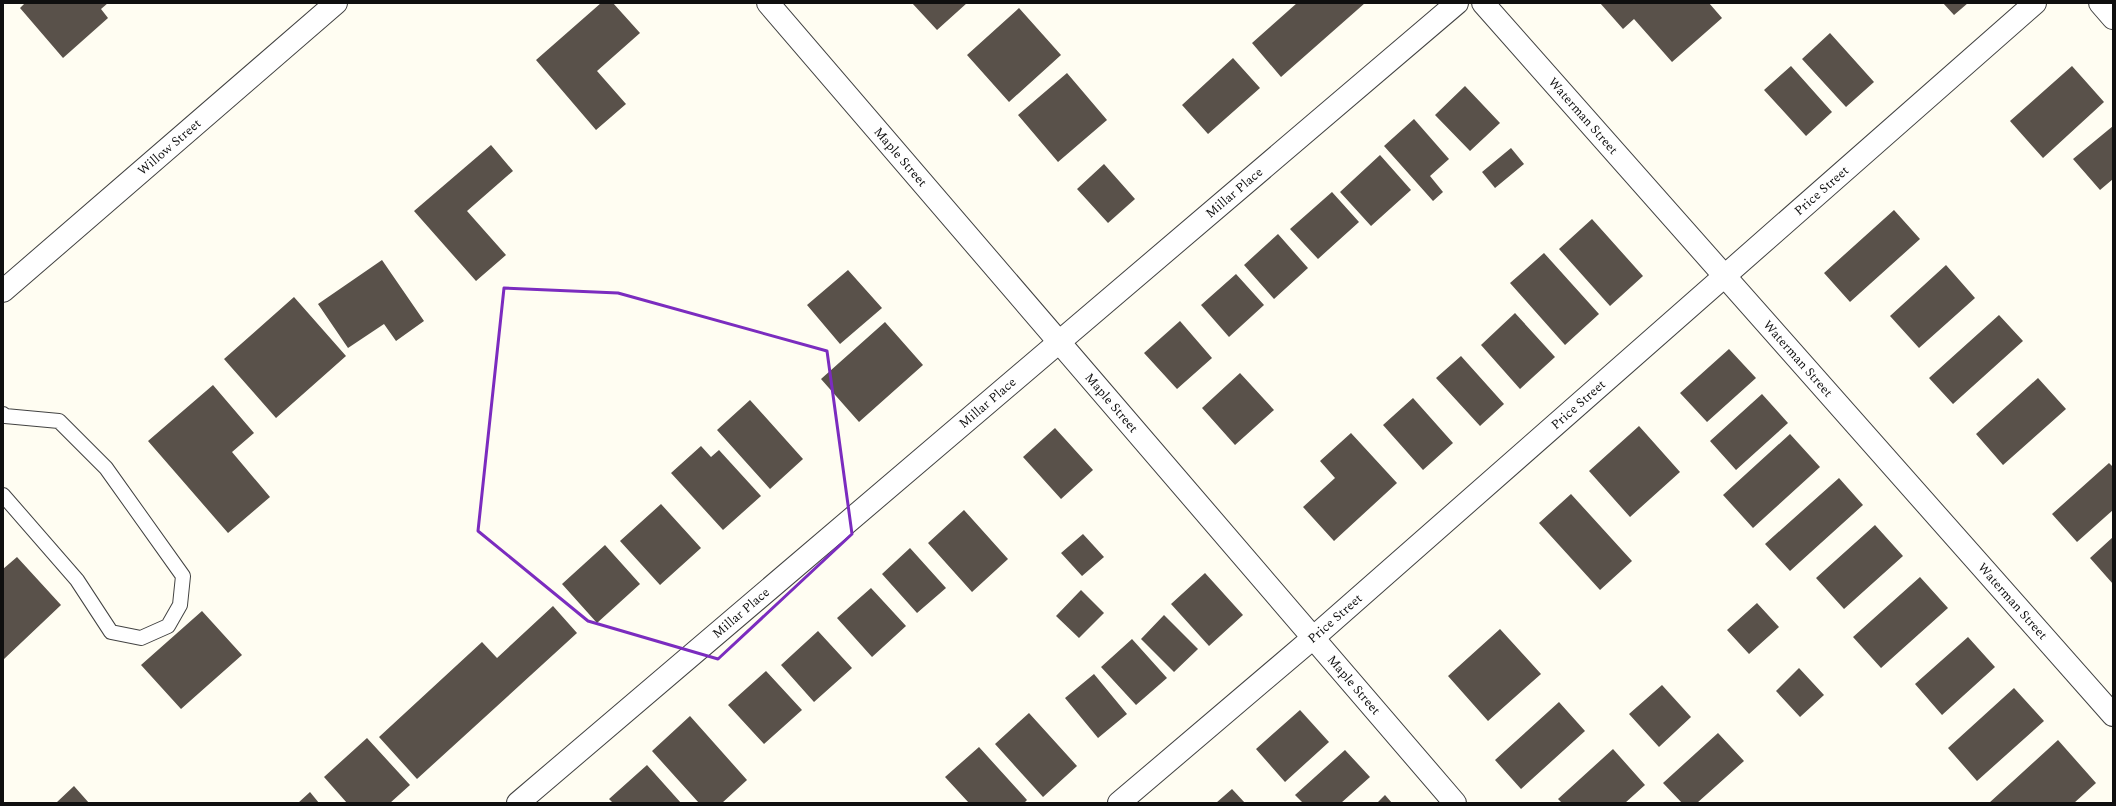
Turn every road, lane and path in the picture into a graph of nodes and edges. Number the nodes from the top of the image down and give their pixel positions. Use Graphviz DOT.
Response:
graph roads {
  1 [pos="336,3"];
  2 [pos="768,3"];
  3 [pos="1457,3"];
  4 [pos="1483,3"];
  5 [pos="2035,3"];
  6 [pos="2100,3"];
  7 [pos="2113,18"];
  8 [pos="1725,276"];
  9 [pos="3,291"];
  10 [pos="1061,342"];
  11 [pos="4,418"];
  12 [pos="3,495"];
  13 [pos="1313,638"];
  14 [pos="2113,715"];
  15 [pos="518,803"];
  16 [pos="1119,803"];
  17 [pos="1455,803"];
  1 -- 9 [label="street, Willow Street"];
  2 -- 10 [label="street, Maple Street"];
  3 -- 10 [label="street, Millar Place"];
  4 -- 8 [label="street, Waterman Street"];
  5 -- 8 [label="street, Price Street"];
  6 -- 7 [label="street"];
  8 -- 13 [label="street, Price Street"];
  8 -- 14 [label="street, Waterman Street"];
  10 -- 13 [label="street, Maple Street"];
  10 -- 15 [label="street, Millar Place"];
  11 -- 12 [label="lane"];
  13 -- 16 [label="street, Price Street"];
  13 -- 17 [label="street, Maple Street"];
}
